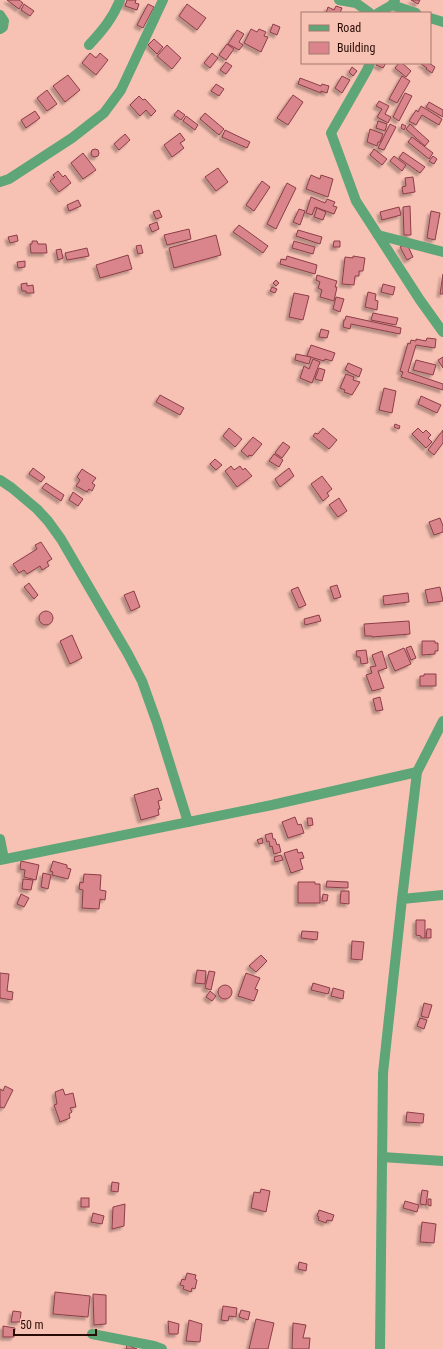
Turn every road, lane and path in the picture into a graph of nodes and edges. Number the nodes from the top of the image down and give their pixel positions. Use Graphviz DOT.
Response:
graph roads {
  1 [pos="120,0"];
  2 [pos="163,0"];
  3 [pos="338,0"];
  4 [pos="394,2"];
  5 [pos="369,12"];
  6 [pos="379,12"];
  7 [pos="414,12"];
  8 [pos="0,15"];
  9 [pos="431,18"];
  10 [pos="443,22"];
  11 [pos="0,29"];
  12 [pos="89,45"];
  13 [pos="370,64"];
  14 [pos="0,182"];
  15 [pos="378,235"];
  16 [pos="443,252"];
  17 [pos="443,332"];
  18 [pos="0,480"];
  19 [pos="443,721"];
  20 [pos="417,772"];
  21 [pos="188,822"];
  22 [pos="0,839"];
  23 [pos="2,860"];
  24 [pos="443,895"];
  25 [pos="402,899"];
  26 [pos="382,1157"];
  27 [pos="443,1162"];
  28 [pos="92,1334"];
  29 [pos="162,1349"];
  30 [pos="380,1349"];
  1 -- 12 [label="street"];
  2 -- 14 [label="street"];
  3 -- 5 [label="street"];
  4 -- 6 [label="street"];
  4 -- 7 [label="street"];
  8 -- 11 [label="street"];
  9 -- 10 [label="street"];
  13 -- 15 [label="street"];
  15 -- 16 [label="street"];
  15 -- 17 [label="street"];
  18 -- 21 [label="street"];
  19 -- 20 [label="street"];
  20 -- 21 [label="street"];
  20 -- 25 [label="street"];
  21 -- 23 [label="street"];
  22 -- 23 [label="street"];
  24 -- 25 [label="street"];
  25 -- 26 [label="street"];
  26 -- 27 [label="street"];
  26 -- 30 [label="street"];
  28 -- 29 [label="street"];
}
